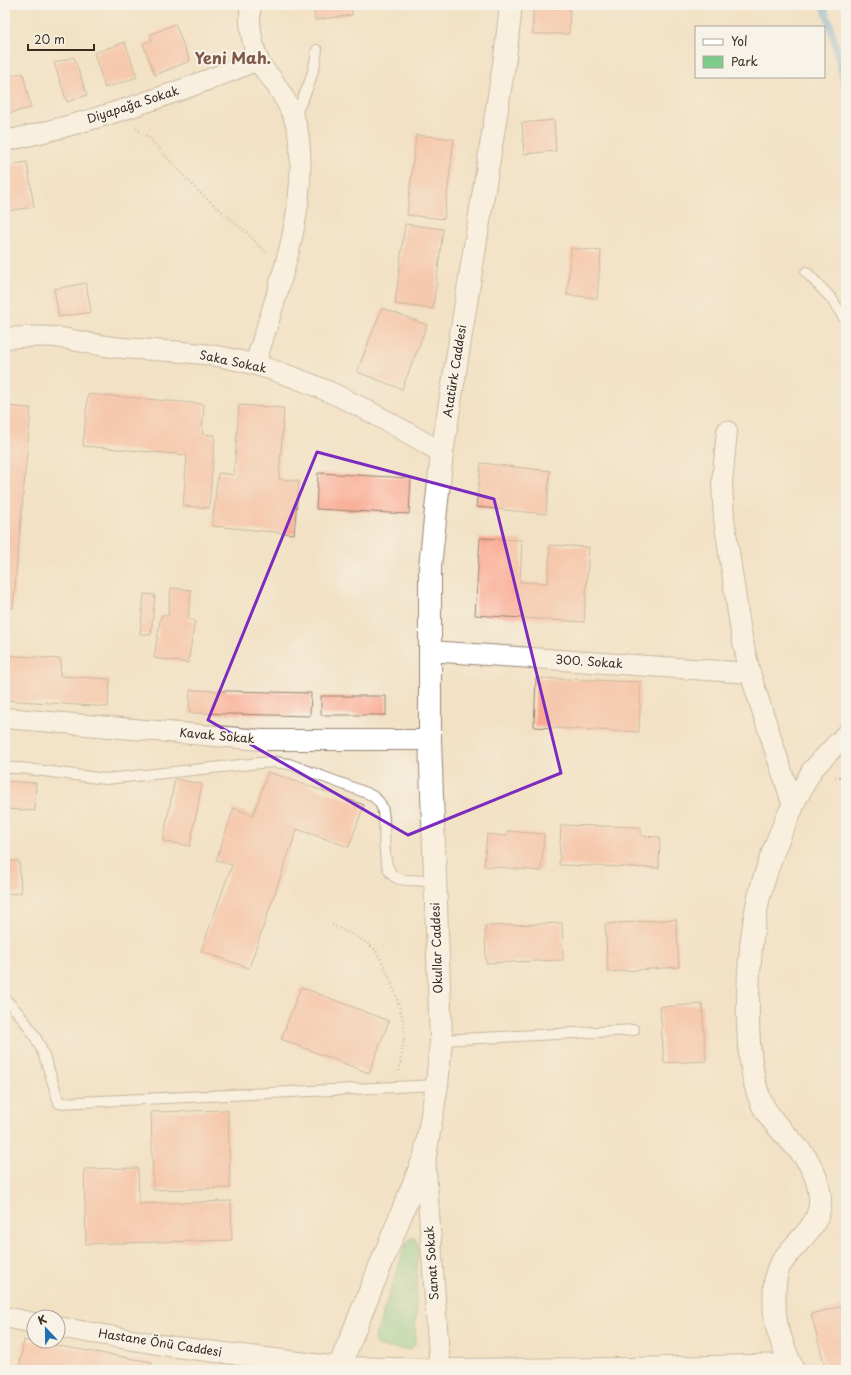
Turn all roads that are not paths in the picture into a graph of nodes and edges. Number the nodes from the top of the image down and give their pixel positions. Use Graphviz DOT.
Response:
graph roads {
  1 [pos="250,5"];
  2 [pos="511,5"];
  3 [pos="317,50"];
  4 [pos="258,60"];
  5 [pos="294,116"];
  6 [pos="5,141"];
  7 [pos="806,272"];
  8 [pos="846,321"];
  9 [pos="5,338"];
  10 [pos="255,365"];
  11 [pos="727,431"];
  12 [pos="442,453"];
  13 [pos="429,651"];
  14 [pos="750,673"];
  15 [pos="5,718"];
  16 [pos="846,734"];
  17 [pos="430,740"];
  18 [pos="5,768"];
  19 [pos="793,806"];
  20 [pos="434,880"];
  21 [pos="5,999"];
  22 [pos="634,1030"];
  23 [pos="440,1040"];
  24 [pos="437,1085"];
  25 [pos="425,1156"];
  26 [pos="5,1318"];
  27 [pos="26,1322"];
  28 [pos="66,1328"];
  29 [pos="792,1367"];
  30 [pos="338,1368"];
  31 [pos="440,1370"];
  1 -- 4 [label="street"];
  2 -- 12 [label="street, Atatürk Caddesi"];
  3 -- 5 [label="lane"];
  4 -- 5 [label="street"];
  4 -- 6 [label="street, Diyapağa Sokak"];
  5 -- 10 [label="street"];
  7 -- 8 [label="lane"];
  9 -- 10 [label="street, Saka Sokak"];
  10 -- 12 [label="street, Saka Sokak"];
  11 -- 14 [label="street"];
  12 -- 13 [label="street, Atatürk Caddesi"];
  13 -- 14 [label="street, 300. Sokak"];
  13 -- 17 [label="street, Atatürk Caddesi"];
  14 -- 19 [label="street"];
  15 -- 17 [label="street, Kavak Sokak"];
  16 -- 19 [label="street"];
  17 -- 20 [label="street, Okullar Caddesi"];
  18 -- 20 [label="lane"];
  19 -- 29 [label="street"];
  20 -- 23 [label="street, Okullar Caddesi"];
  21 -- 24 [label="lane"];
  22 -- 23 [label="lane"];
  23 -- 24 [label="street, Okullar Caddesi"];
  24 -- 25 [label="street, Okullar Caddesi"];
  25 -- 30 [label="street, Okullar Caddesi"];
  25 -- 31 [label="street, Sanat Sokak"];
  26 -- 27 [label="street"];
  28 -- 30 [label="street, Hastane Önü Caddesi"];
  29 -- 31 [label="street, Hastane Önü Caddesi"];
  30 -- 31 [label="street, Hastane Önü Caddesi"];
}
